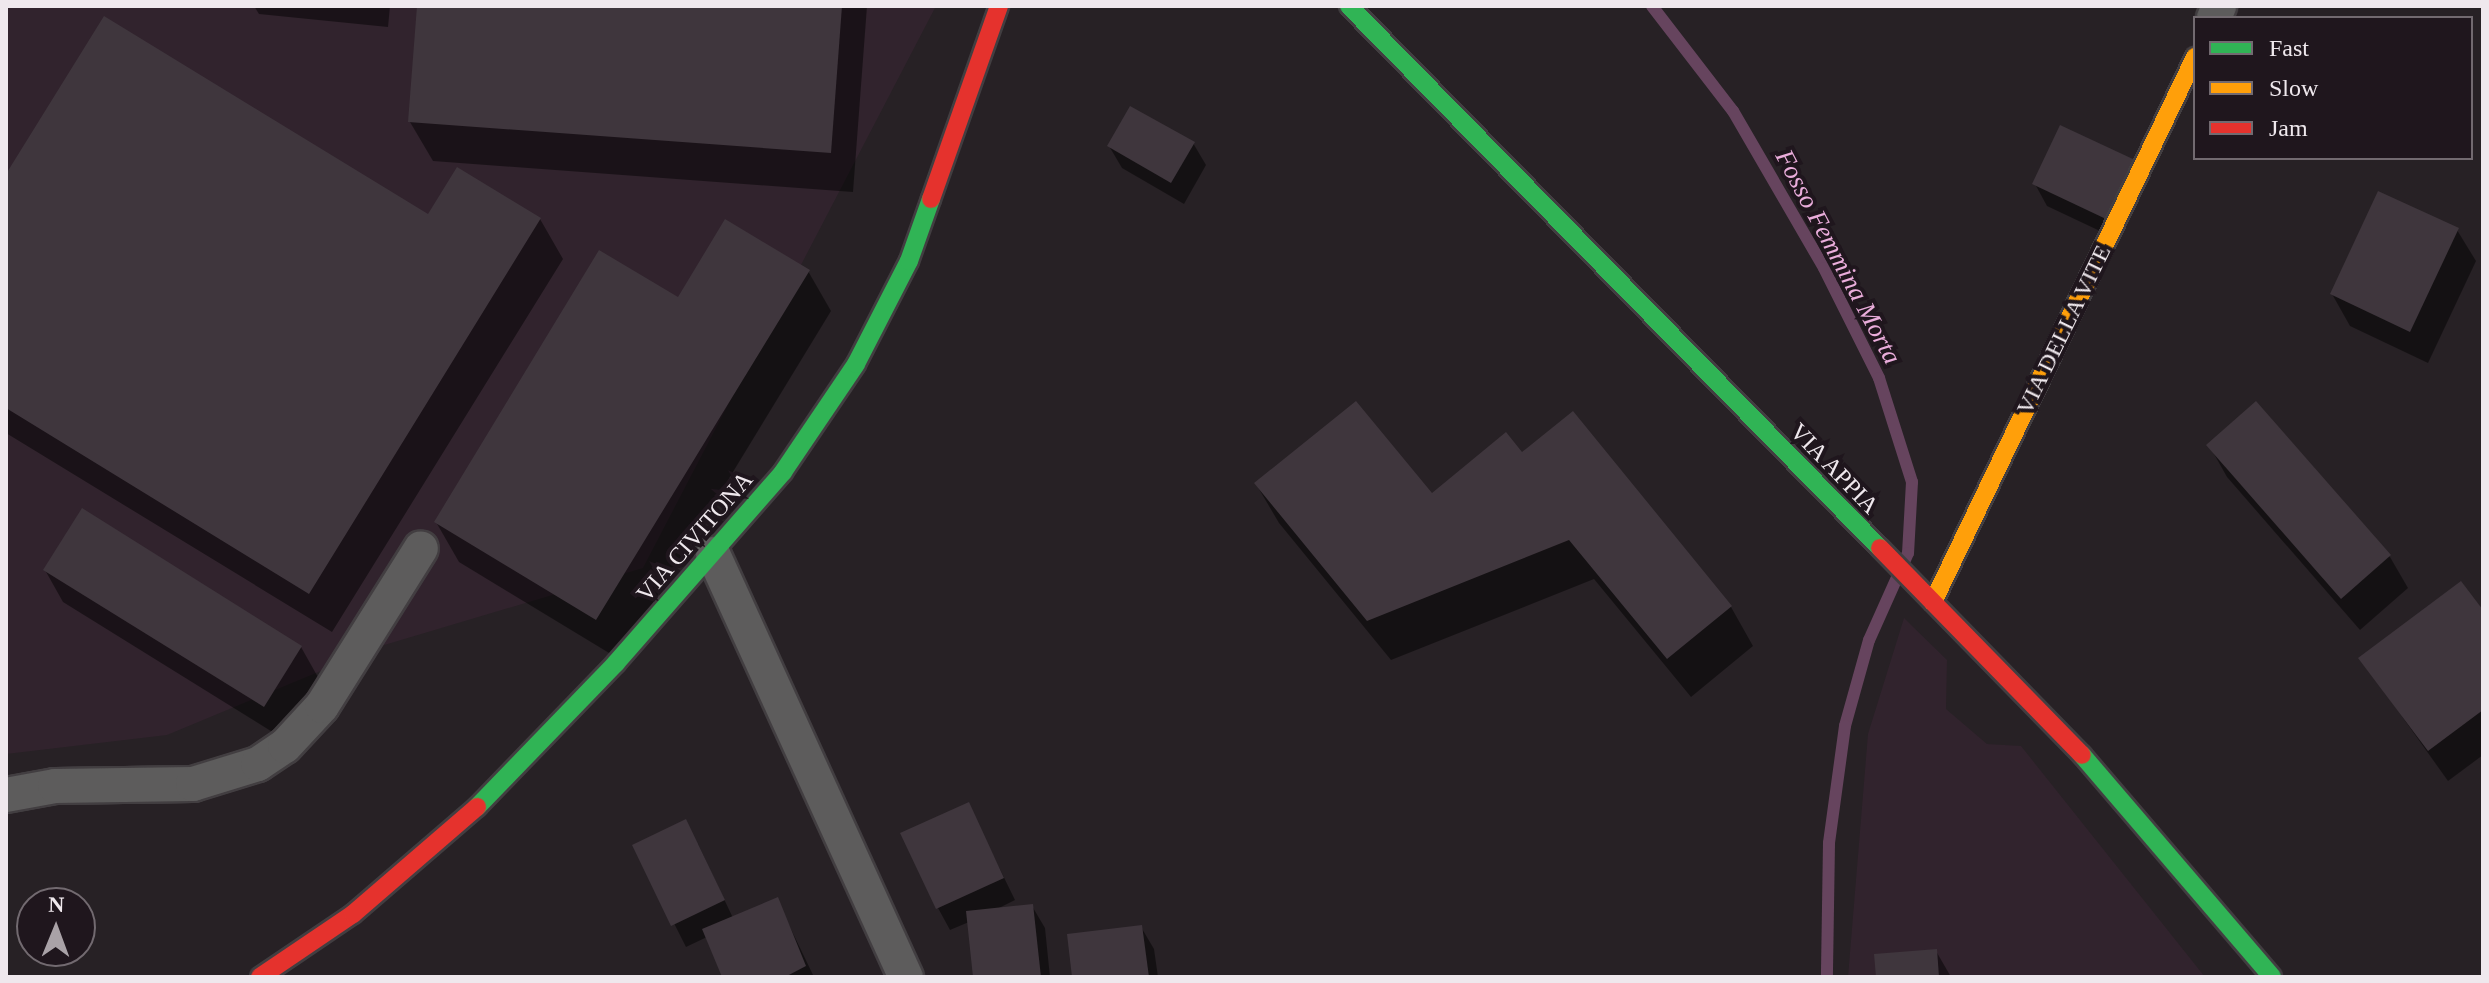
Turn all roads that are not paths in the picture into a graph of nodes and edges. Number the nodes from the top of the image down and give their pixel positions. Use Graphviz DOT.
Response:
graph roads {
  1 [pos="999,6"];
  2 [pos="1349,6"];
  3 [pos="2193,61"];
  4 [pos="421,548"];
  5 [pos="713,554"];
  6 [pos="1933,602"];
  7 [pos="6,795"];
  8 [pos="260,977"];
  9 [pos="906,977"];
  10 [pos="2272,977"];
  1 -- 5 [label="street, VIA CIVITONA"];
  2 -- 6 [label="street, VIA APPIA"];
  3 -- 6 [label="street, VIA DELLA VITE"];
  4 -- 7 [label="street"];
  5 -- 8 [label="street, VIA CIVITONA"];
  5 -- 9 [label="street"];
  6 -- 10 [label="street, VIA APPIA"];
}
